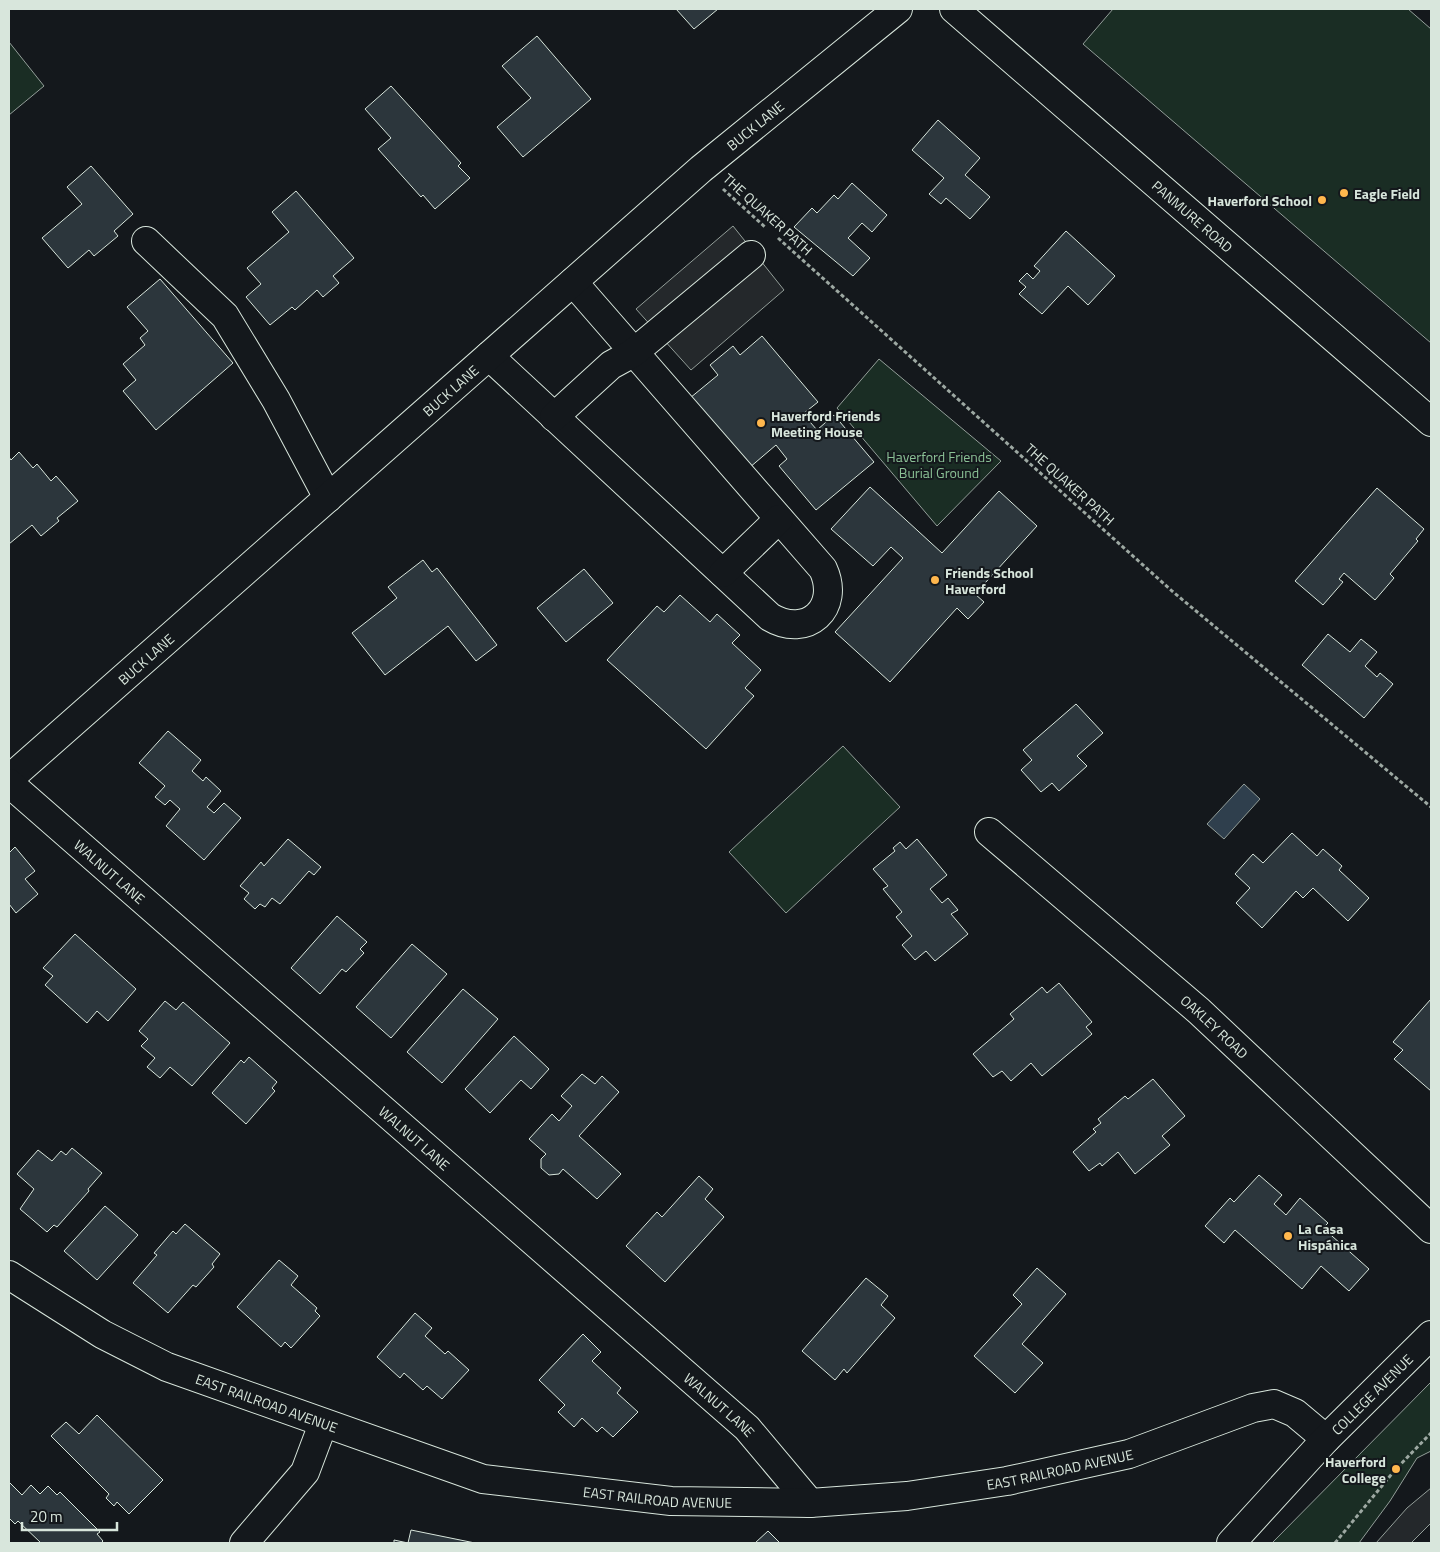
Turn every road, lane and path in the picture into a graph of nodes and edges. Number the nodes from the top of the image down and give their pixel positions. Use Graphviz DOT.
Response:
graph roads {
  1 [pos="898,9"];
  2 [pos="954,9"];
  3 [pos="701,169"];
  4 [pos="767,228"];
  5 [pos="774,235"];
  6 [pos="146,241"];
  7 [pos="751,255"];
  8 [pos="578,288"];
  9 [pos="633,353"];
  10 [pos="489,356"];
  11 [pos="554,417"];
  12 [pos="1431,422"];
  13 [pos="328,498"];
  14 [pos="779,519"];
  15 [pos="723,573"];
  16 [pos="9,781"];
  17 [pos="1431,807"];
  18 [pos="989,832"];
  19 [pos="1431,1229"];
  20 [pos="9,1275"];
  21 [pos="1431,1335"];
  22 [pos="323,1424"];
  23 [pos="1431,1433"];
  24 [pos="1326,1439"];
  25 [pos="810,1503"];
  26 [pos="244,1543"];
  27 [pos="1231,1543"];
  28 [pos="1335,1543"];
  1 -- 3 [label="street, BUCK LANE"];
  2 -- 12 [label="street, PANMURE ROAD"];
  3 -- 4 [label="path, THE QUAKER PATH"];
  3 -- 8 [label="street, BUCK LANE"];
  5 -- 17 [label="path, THE QUAKER PATH"];
  6 -- 13 [label="street"];
  7 -- 9 [label="street"];
  8 -- 9 [label="street"];
  8 -- 10 [label="street, BUCK LANE"];
  9 -- 11 [label="street"];
  9 -- 14 [label="street"];
  10 -- 11 [label="street"];
  10 -- 13 [label="street, BUCK LANE"];
  11 -- 15 [label="street"];
  13 -- 16 [label="street, BUCK LANE"];
  14 -- 15 [label="street"];
  14 -- 15 [label="street"];
  16 -- 25 [label="street, WALNUT LANE"];
  18 -- 19 [label="street, OAKLEY ROAD"];
  20 -- 22 [label="street, EAST RAILROAD AVENUE"];
  21 -- 24 [label="street, COLLEGE AVENUE"];
  22 -- 25 [label="street, EAST RAILROAD AVENUE"];
  22 -- 26 [label="street"];
  23 -- 28 [label="path"];
  24 -- 25 [label="street, EAST RAILROAD AVENUE"];
  24 -- 27 [label="street, COLLEGE AVENUE"];
}
